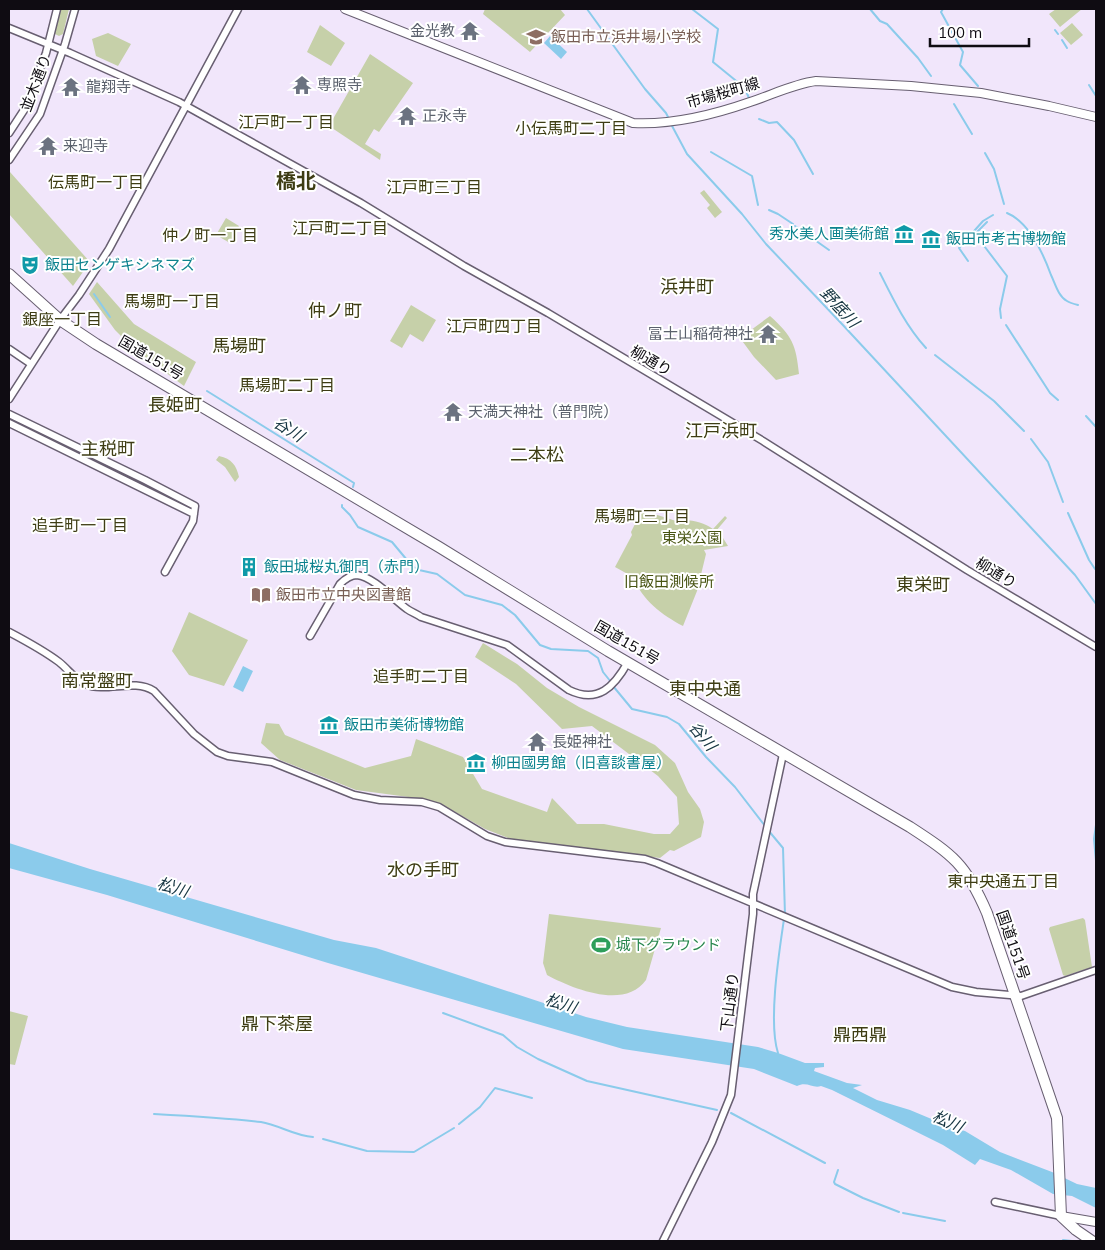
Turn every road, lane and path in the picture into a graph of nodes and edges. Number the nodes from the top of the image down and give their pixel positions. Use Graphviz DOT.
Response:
graph roads {
  1 [pos="57,9"];
  2 [pos="75,9"];
  3 [pos="238,9"];
  4 [pos="345,9"];
  5 [pos="9,28"];
  6 [pos="48,44"];
  7 [pos="62,51"];
  8 [pos="186,106"];
  9 [pos="1096,117"];
  10 [pos="9,133"];
  11 [pos="9,160"];
  12 [pos="9,274"];
  13 [pos="60,320"];
  14 [pos="9,349"];
  15 [pos="31,364"];
  16 [pos="9,398"];
  17 [pos="9,414"];
  18 [pos="9,423"];
  19 [pos="194,514"];
  20 [pos="165,572"];
  21 [pos="9,632"];
  22 [pos="310,636"];
  23 [pos="1096,647"];
  24 [pos="628,662"];
  25 [pos="783,754"];
  26 [pos="753,903"];
  27 [pos="1096,970"];
  28 [pos="1014,996"];
  29 [pos="995,1202"];
  30 [pos="1061,1216"];
  31 [pos="1096,1222"];
  32 [pos="664,1241"];
  33 [pos="1092,1241"];
  1 -- 6 [label="street, 並木通り"];
  2 -- 7 [label="street, 並木通り"];
  3 -- 8 [label="street"];
  4 -- 9 [label="main road, 市場桜町線"];
  5 -- 6 [label="street, 柳通り"];
  6 -- 7 [label="street, 柳通り"];
  6 -- 10 [label="street, 並木通り"];
  7 -- 8 [label="street, 柳通り"];
  7 -- 11 [label="street, 並木通り"];
  8 -- 13 [label="street"];
  8 -- 23 [label="street, 柳通り"];
  12 -- 13 [label="highway, 国道151号"];
  13 -- 15 [label="street"];
  13 -- 24 [label="highway, 国道151号"];
  14 -- 15 [label="street"];
  15 -- 16 [label="street"];
  17 -- 19 [label="street"];
  18 -- 19 [label="street"];
  19 -- 20 [label="street"];
  21 -- 26 [label="street"];
  22 -- 24 [label="street"];
  24 -- 25 [label="highway, 国道151号"];
  25 -- 26 [label="street, 下山通り"];
  25 -- 28 [label="highway, 国道151号"];
  26 -- 28 [label="street"];
  26 -- 32 [label="street, 下山通り"];
  27 -- 28 [label="street"];
  28 -- 30 [label="highway, 国道151号"];
  29 -- 30 [label="street"];
  30 -- 31 [label="main road"];
  30 -- 33 [label="highway"];
}
